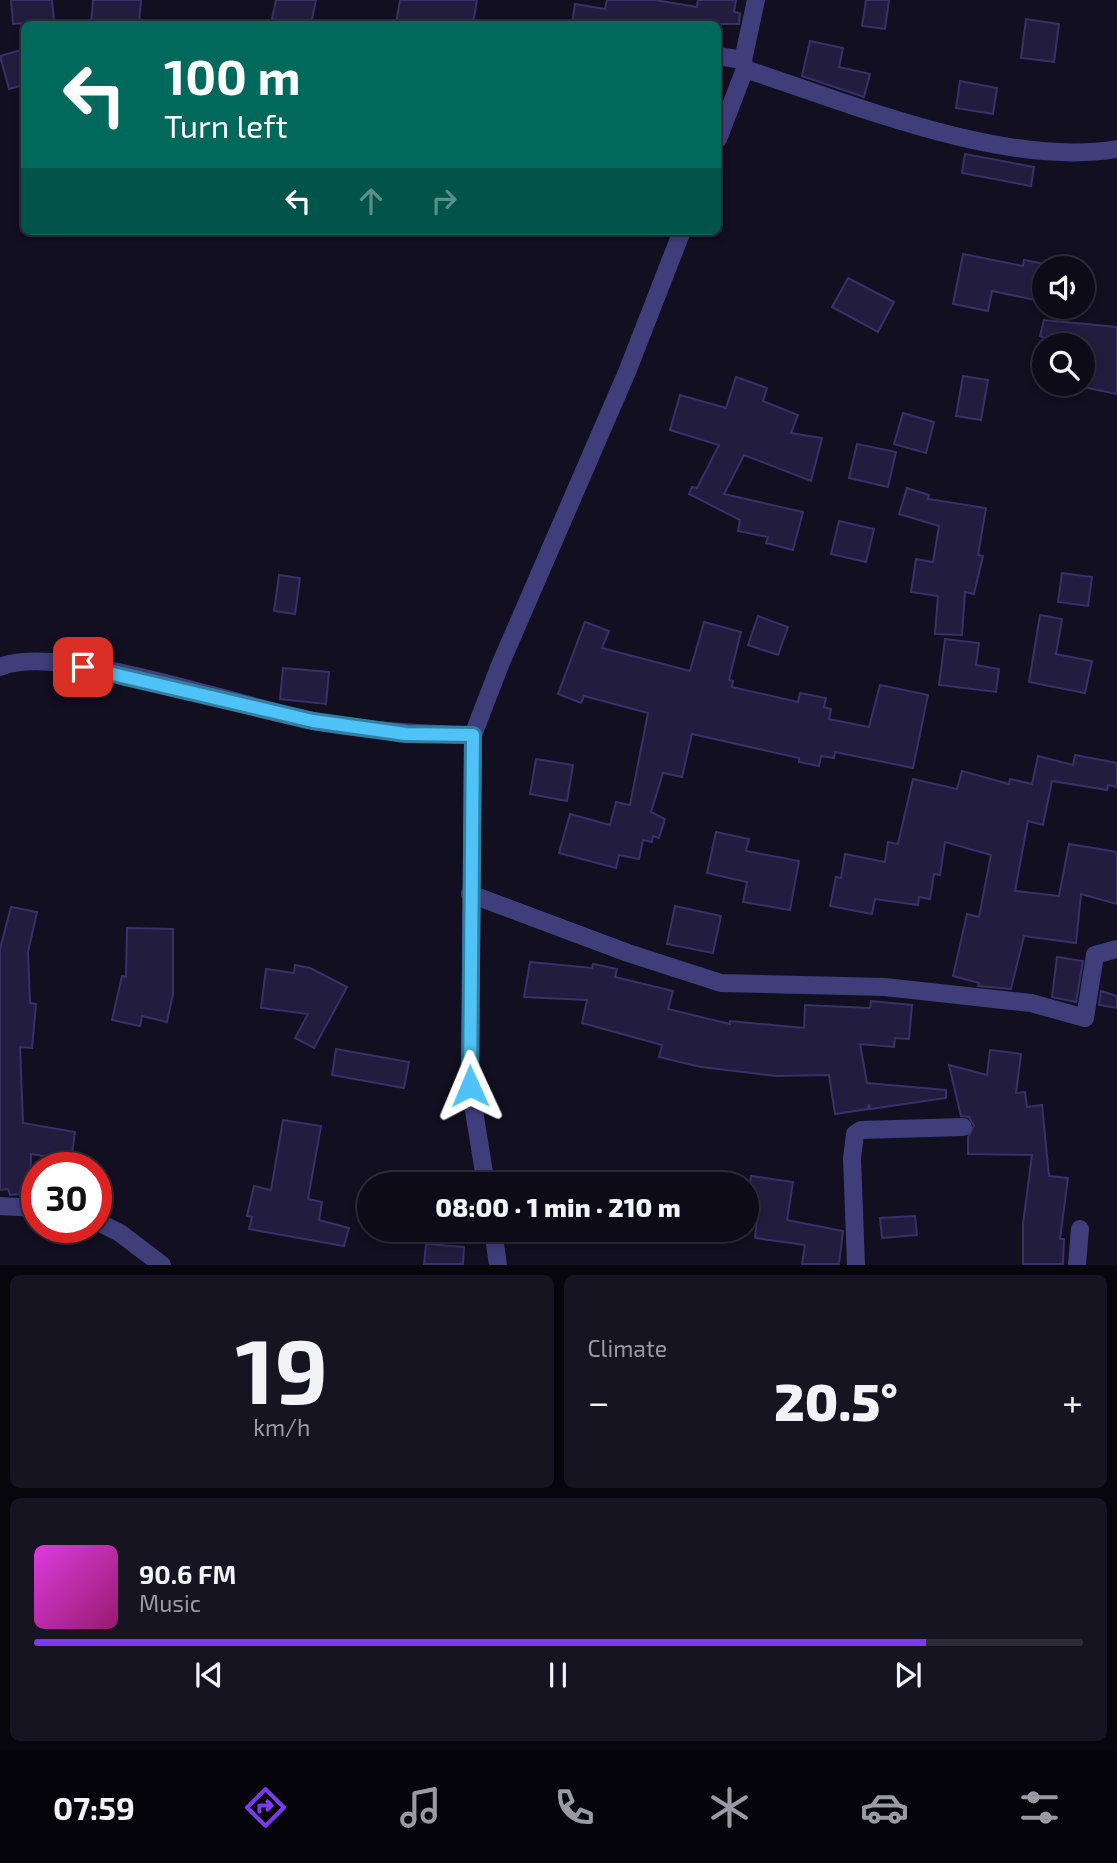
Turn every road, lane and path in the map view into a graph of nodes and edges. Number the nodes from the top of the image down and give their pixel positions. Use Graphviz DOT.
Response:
graph roads {
  1 [pos="756,0"];
  2 [pos="721,57"];
  3 [pos="744,64"];
  4 [pos="721,130"];
  5 [pos="1117,149"];
  6 [pos="680,235"];
  7 [pos="0,667"];
  8 [pos="473,735"];
  9 [pos="470,894"];
  10 [pos="1117,949"];
  11 [pos="963,1127"];
  12 [pos="484,1172"];
  13 [pos="0,1206"];
  14 [pos="21,1207"];
  15 [pos="112,1229"];
  16 [pos="1080,1229"];
  17 [pos="495,1242"];
  18 [pos="162,1265"];
  19 [pos="498,1265"];
  20 [pos="856,1265"];
  21 [pos="1077,1265"];
  1 -- 3 [label="street"];
  2 -- 3 [label="street"];
  3 -- 4 [label="street"];
  3 -- 5 [label="street"];
  6 -- 8 [label="street"];
  7 -- 8 [label="street"];
  8 -- 9 [label="street"];
  9 -- 10 [label="street"];
  9 -- 12 [label="street"];
  11 -- 20 [label="street"];
  13 -- 14 [label="street"];
  15 -- 18 [label="street"];
  16 -- 21 [label="street"];
  17 -- 19 [label="street"];
}
